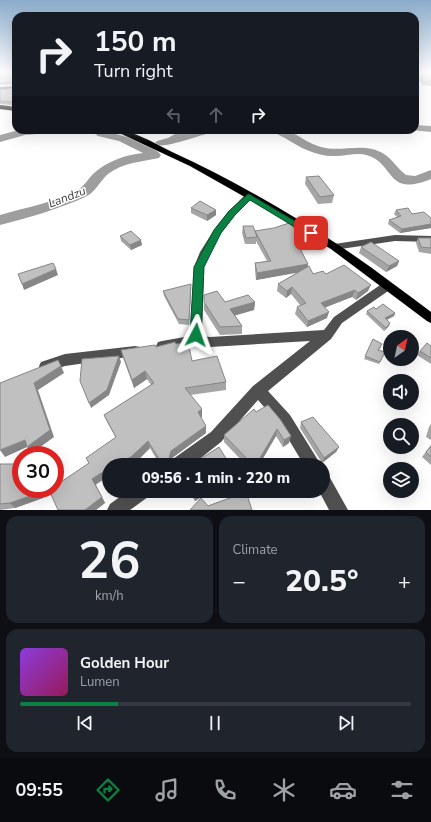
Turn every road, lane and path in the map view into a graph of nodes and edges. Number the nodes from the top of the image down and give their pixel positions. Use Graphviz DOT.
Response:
graph roads {
  1 [pos="0,107"];
  2 [pos="12,108"];
  3 [pos="127,134"];
  4 [pos="249,196"];
  5 [pos="431,239"];
  6 [pos="334,248"];
  7 [pos="387,286"];
  8 [pos="431,318"];
  9 [pos="327,335"];
  10 [pos="198,340"];
  11 [pos="32,372"];
  12 [pos="258,390"];
  13 [pos="188,458"];
  14 [pos="309,458"];
  15 [pos="330,494"];
  16 [pos="133,498"];
  17 [pos="117,510"];
  18 [pos="339,510"];
  1 -- 2 [label="main road"];
  3 -- 4 [label="main road"];
  4 -- 6 [label="main road"];
  4 -- 10 [label="street"];
  5 -- 6 [label="street"];
  6 -- 7 [label="main road"];
  7 -- 8 [label="main road"];
  7 -- 9 [label="street"];
  9 -- 10 [label="street"];
  9 -- 12 [label="street"];
  10 -- 11 [label="street"];
  12 -- 13 [label="street"];
  12 -- 14 [label="street"];
  15 -- 18 [label="street"];
  16 -- 17 [label="street"];
}
